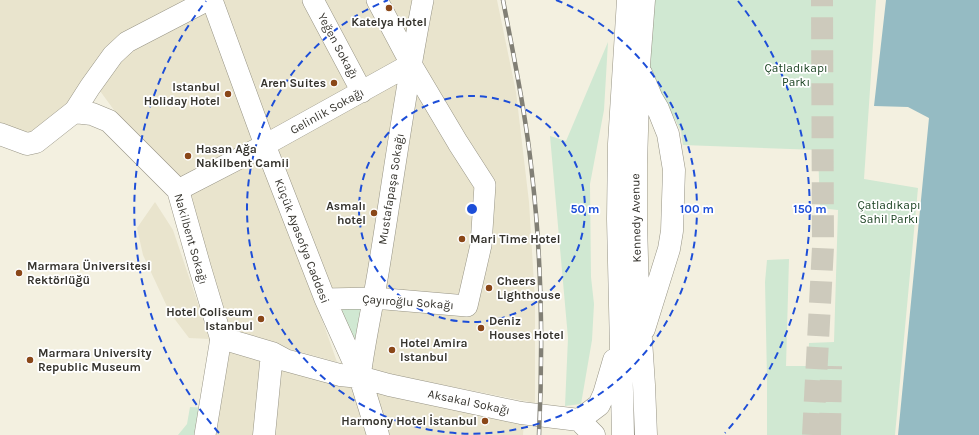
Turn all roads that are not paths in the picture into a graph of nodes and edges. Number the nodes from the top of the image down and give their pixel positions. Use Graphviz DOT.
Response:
graph roads {
  1 [pos="208,0"];
  2 [pos="212,0"];
  3 [pos="313,0"];
  4 [pos="377,0"];
  5 [pos="423,0"];
  6 [pos="628,0"];
  7 [pos="644,0"];
  8 [pos="410,64"];
  9 [pos="639,64"];
  10 [pos="362,92"];
  11 [pos="74,112"];
  12 [pos="637,129"];
  13 [pos="0,134"];
  14 [pos="668,134"];
  15 [pos="619,144"];
  16 [pos="265,145"];
  17 [pos="178,190"];
  18 [pos="620,282"];
  19 [pos="374,298"];
  20 [pos="325,300"];
  21 [pos="221,338"];
  22 [pos="640,339"];
  23 [pos="272,353"];
  24 [pos="360,377"];
  25 [pos="389,385"];
  26 [pos="587,428"];
  27 [pos="205,435"];
  28 [pos="264,435"];
  29 [pos="378,435"];
  30 [pos="623,435"];
  31 [pos="646,435"];
  1 -- 11 [label="street"];
  2 -- 16 [label="street, Küçük Ayasofya Caddesi"];
  3 -- 10 [label="street, Yeğen Sokağı"];
  4 -- 8 [label="street"];
  5 -- 8 [label="street, Mustafapaşa Sokağı"];
  6 -- 15 [label="main road, Kennedy Avenue"];
  7 -- 9 [label="main road, Kennedy Avenue"];
  8 -- 10 [label="street, Gelinlik Sokağı"];
  8 -- 19 [label="street, Mustafapaşa Sokağı"];
  8 -- 19 [label="street, Çayıroğlu Sokağı"];
  9 -- 12 [label="main road, Kennedy Avenue"];
  9 -- 14 [label="main road"];
  10 -- 16 [label="street, Gelinlik Sokağı"];
  11 -- 13 [label="main road"];
  11 -- 17 [label="main road, Nakilbent Sokağı"];
  12 -- 14 [label="main road"];
  12 -- 15 [label="main road"];
  12 -- 22 [label="main road, Kennedy Avenue"];
  14 -- 22 [label="main road"];
  15 -- 18 [label="main road, Kennedy Avenue"];
  16 -- 17 [label="street, Gelinlik Sokağı"];
  16 -- 20 [label="street, Küçük Ayasofya Caddesi"];
  17 -- 21 [label="main road, Nakilbent Sokağı"];
  18 -- 26 [label="main road"];
  18 -- 30 [label="main road, Kennedy Avenue"];
  19 -- 20 [label="street, Çayıroğlu Sokağı"];
  19 -- 24 [label="street, Mustafapaşa Sokağı"];
  20 -- 24 [label="street, Küçük Ayasofya Caddesi"];
  21 -- 23 [label="main road, Aksakal Sokağı"];
  21 -- 27 [label="street"];
  22 -- 31 [label="main road, Kennedy Avenue"];
  23 -- 24 [label="main road, Aksakal Sokağı"];
  23 -- 28 [label="main road"];
  24 -- 25 [label="main road, Aksakal Sokağı"];
  24 -- 29 [label="main road, Küçük Ayasofya Caddesi"];
  25 -- 26 [label="main road, Aksakal Sokağı"];
  25 -- 29 [label="main road"];
}
